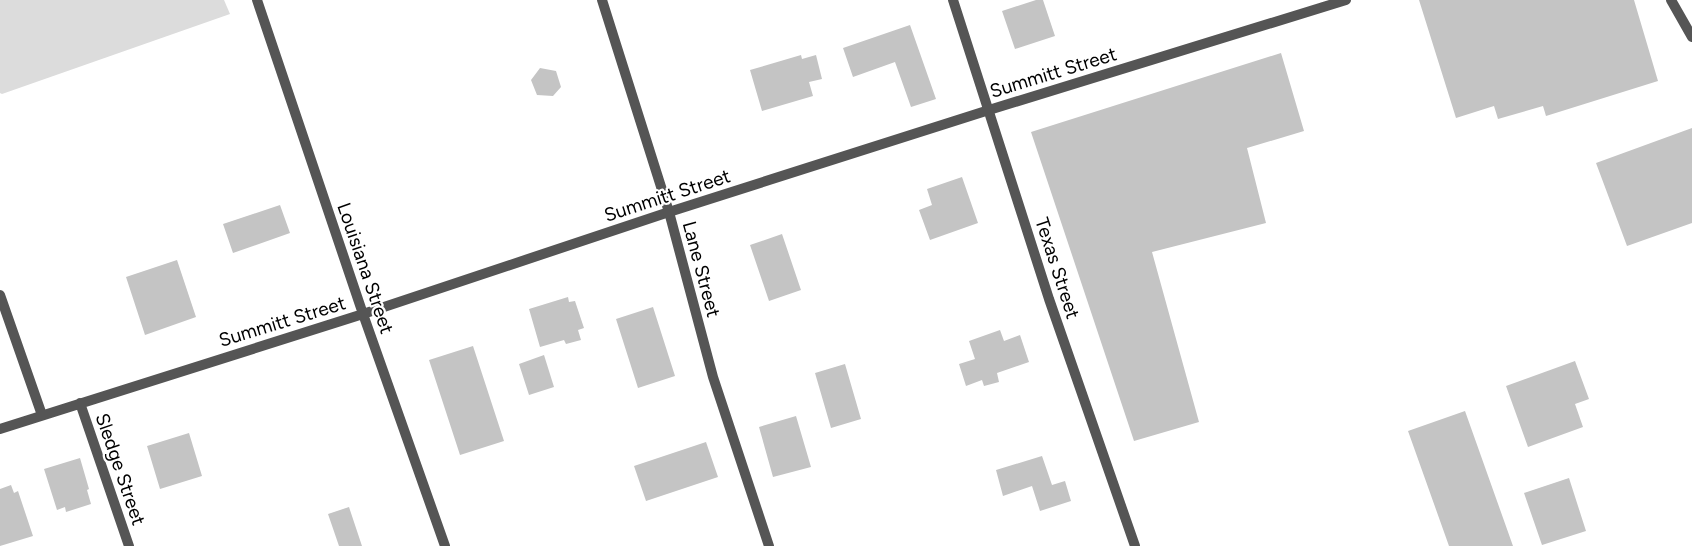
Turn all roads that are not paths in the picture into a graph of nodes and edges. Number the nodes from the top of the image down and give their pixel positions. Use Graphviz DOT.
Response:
graph roads {
  1 [pos="257,0"];
  2 [pos="602,0"];
  3 [pos="953,0"];
  4 [pos="1346,0"];
  5 [pos="1671,0"];
  6 [pos="1316,5"];
  7 [pos="1692,37"];
  8 [pos="988,110"];
  9 [pos="669,212"];
  10 [pos="0,295"];
  11 [pos="363,314"];
  12 [pos="80,403"];
  13 [pos="42,415"];
  14 [pos="0,429"];
  15 [pos="130,546"];
  16 [pos="445,546"];
  17 [pos="769,546"];
  18 [pos="1135,546"];
  1 -- 11 [label="street, Louisiana Street"];
  2 -- 9 [label="street, Lane Street"];
  3 -- 8 [label="street, Texas Street"];
  4 -- 6 [label="street, Summitt Street"];
  5 -- 7 [label="street"];
  6 -- 8 [label="street, Summitt Street"];
  8 -- 9 [label="street, Summitt Street"];
  8 -- 18 [label="street, Texas Street"];
  9 -- 11 [label="street, Summitt Street"];
  9 -- 17 [label="street, Lane Street"];
  10 -- 13 [label="street"];
  11 -- 12 [label="street, Summitt Street"];
  11 -- 16 [label="street, Louisiana Street"];
  12 -- 13 [label="street, Summitt Street"];
  12 -- 15 [label="street, Sledge Street"];
  13 -- 14 [label="street, Summitt Street"];
}
